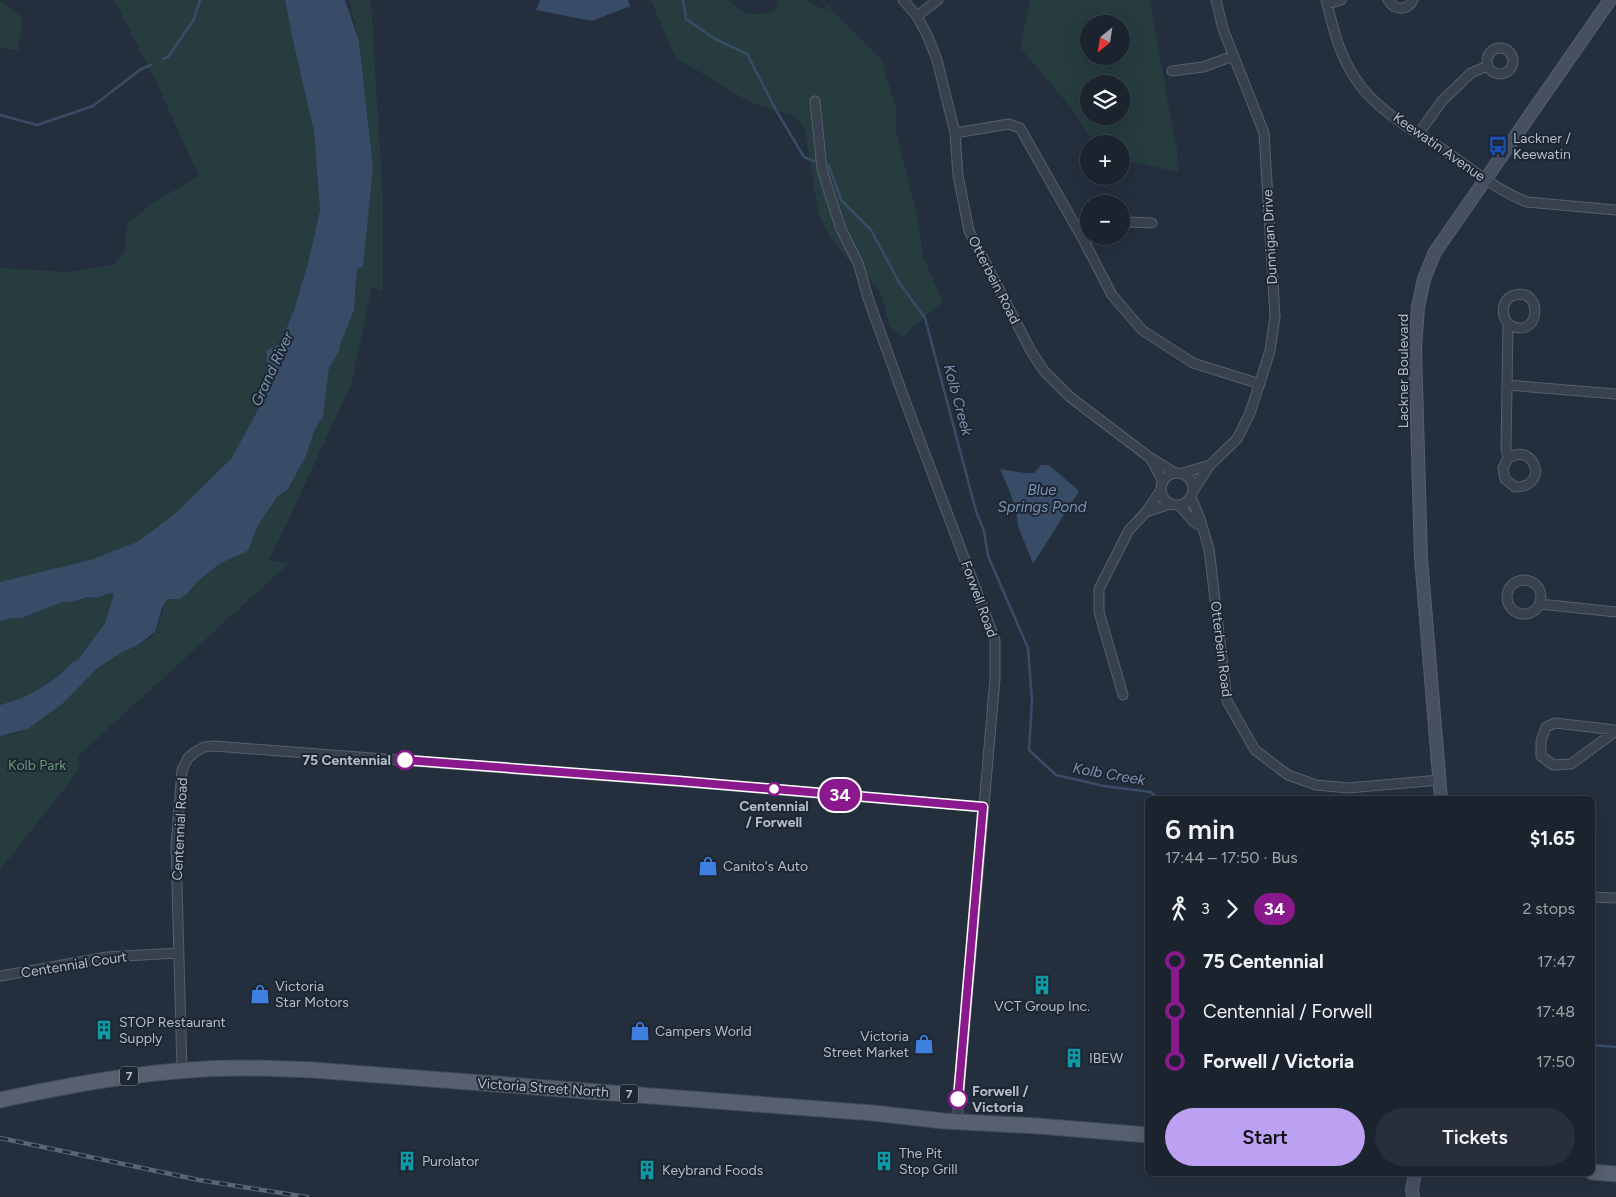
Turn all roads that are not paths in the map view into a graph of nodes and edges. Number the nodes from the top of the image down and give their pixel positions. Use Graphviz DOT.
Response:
graph roads {
  1 [pos="903,0"];
  2 [pos="938,0"];
  3 [pos="1216,0"];
  4 [pos="1342,0"];
  5 [pos="1388,0"];
  6 [pos="1413,0"];
  7 [pos="1610,0"];
  8 [pos="1327,2"];
  9 [pos="917,16"];
  10 [pos="1233,56"];
  11 [pos="1487,66"];
  12 [pos="1172,72"];
  13 [pos="815,101"];
  14 [pos="955,133"];
  15 [pos="1419,133"];
  16 [pos="1485,179"];
  17 [pos="1616,210"];
  18 [pos="1130,222"];
  19 [pos="1152,223"];
  20 [pos="1080,234"];
  21 [pos="1086,245"];
  22 [pos="1508,324"];
  23 [pos="1260,384"];
  24 [pos="1507,386"];
  25 [pos="1616,394"];
  26 [pos="1149,457"];
  27 [pos="1508,458"];
  28 [pos="1210,465"];
  29 [pos="1179,473"];
  30 [pos="1162,486"];
  31 [pos="1192,494"];
  32 [pos="1170,504"];
  33 [pos="1179,506"];
  34 [pos="1146,512"];
  35 [pos="1201,526"];
  36 [pos="1540,604"];
  37 [pos="1616,612"];
  38 [pos="1123,695"];
  39 [pos="1616,731"];
  40 [pos="1440,780"];
  41 [pos="1441,796"];
  42 [pos="983,807"];
  43 [pos="1595,897"];
  44 [pos="1616,898"];
  45 [pos="178,953"];
  46 [pos="0,976"];
  47 [pos="182,1071"];
  48 [pos="0,1100"];
  49 [pos="958,1122"];
  50 [pos="1145,1135"];
  51 [pos="1595,1172"];
  52 [pos="1616,1174"];
  53 [pos="1415,1176"];
  54 [pos="1411,1194"];
  1 -- 9 [label="street, Otterbein Road"];
  2 -- 9 [label="street"];
  3 -- 10 [label="street, Dunnigan Drive"];
  4 -- 8 [label="street"];
  5 -- 6 [label="street"];
  7 -- 16 [label="main road, Lackner Boulevard"];
  8 -- 15 [label="street, Keewatin Avenue"];
  9 -- 14 [label="street, Otterbein Road"];
  10 -- 12 [label="street"];
  10 -- 23 [label="street, Dunnigan Drive"];
  11 -- 15 [label="street"];
  13 -- 42 [label="street, Forwell Road"];
  14 -- 20 [label="street"];
  14 -- 26 [label="street, Otterbein Road"];
  15 -- 16 [label="street, Keewatin Avenue"];
  16 -- 17 [label="street, Keewatin Avenue"];
  16 -- 40 [label="main road, Lackner Boulevard"];
  18 -- 19 [label="street"];
  21 -- 23 [label="street"];
  22 -- 24 [label="street"];
  23 -- 28 [label="street, Dunnigan Drive"];
  24 -- 25 [label="street"];
  24 -- 27 [label="street"];
  26 -- 29 [label="street, Otterbein Road"];
  26 -- 30 [label="street, Otterbein Road"];
  28 -- 29 [label="street, Dunnigan Drive"];
  28 -- 31 [label="street, Dunnigan Drive"];
  29 -- 30 [label="street"];
  29 -- 31 [label="street, Otterbein Road"];
  30 -- 32 [label="street, Otterbein Road"];
  30 -- 34 [label="street"];
  31 -- 33 [label="street"];
  31 -- 35 [label="street, Otterbein Road"];
  32 -- 33 [label="street"];
  32 -- 34 [label="street"];
  33 -- 35 [label="street, Otterbein Road"];
  34 -- 38 [label="street"];
  35 -- 40 [label="street, Otterbein Road"];
  36 -- 37 [label="street"];
  39 -- 39 [label="street"];
  40 -- 41 [label="main road, Lackner Boulevard"];
  42 -- 45 [label="street, Centennial Road"];
  42 -- 49 [label="street, Forwell Road"];
  43 -- 44 [label="street"];
  45 -- 46 [label="street, Centennial Court"];
  45 -- 47 [label="street, Centennial Road"];
  47 -- 48 [label="main road, Victoria Street North / 7"];
  47 -- 49 [label="main road, Victoria Street North / 7"];
  49 -- 50 [label="main road, Victoria Street North / 7"];
  51 -- 52 [label="main road"];
  53 -- 54 [label="main road"];
}
